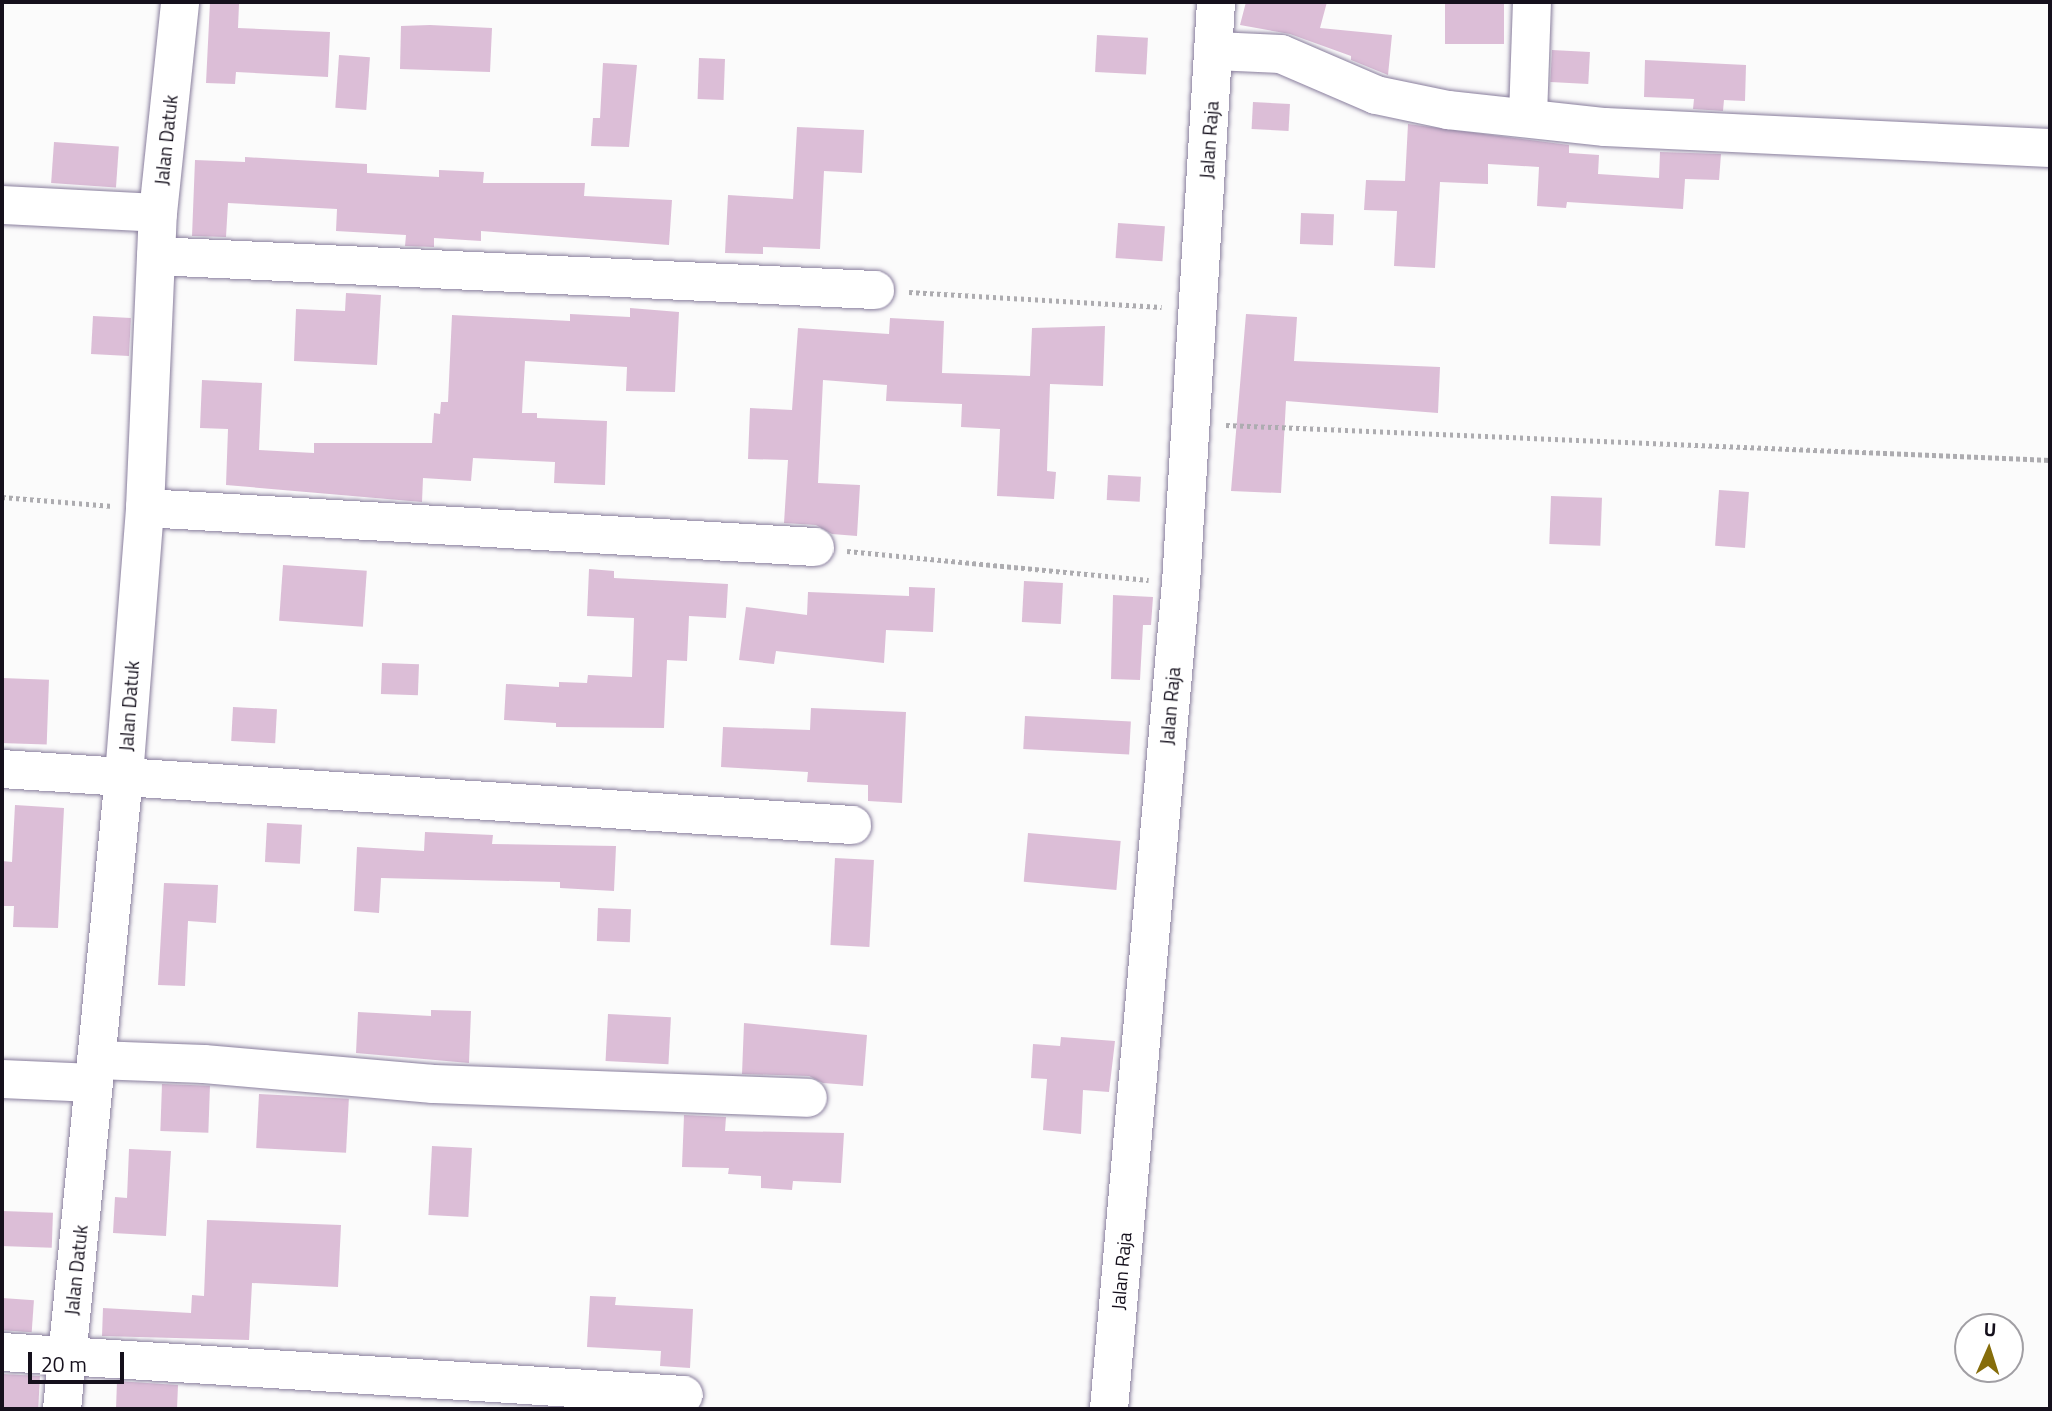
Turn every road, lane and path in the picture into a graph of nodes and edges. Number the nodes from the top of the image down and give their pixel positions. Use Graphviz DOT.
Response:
graph roads {
  1 [pos="180,2"];
  2 [pos="1206,2"];
  3 [pos="1531,2"];
  4 [pos="1215,51"];
  5 [pos="1528,116"];
  6 [pos="2050,148"];
  7 [pos="2,205"];
  8 [pos="158,212"];
  9 [pos="156,256"];
  10 [pos="875,290"];
  11 [pos="1198,309"];
  12 [pos="1193,423"];
  13 [pos="2050,460"];
  14 [pos="2,497"];
  15 [pos="145,508"];
  16 [pos="815,547"];
  17 [pos="1181,583"];
  18 [pos="2,769"];
  19 [pos="124,776"];
  20 [pos="852,825"];
  21 [pos="95,1071"];
  22 [pos="2,1079"];
  23 [pos="808,1098"];
  24 [pos="2,1352"];
  25 [pos="67,1354"];
  26 [pos="684,1395"];
  27 [pos="62,1409"];
  28 [pos="1109,1409"];
  1 -- 8 [label="street, Jalan Datuk"];
  2 -- 4 [label="street, Jalan Raja"];
  3 -- 5 [label="street"];
  4 -- 5 [label="street"];
  4 -- 11 [label="street, Jalan Raja"];
  5 -- 6 [label="street"];
  7 -- 8 [label="street"];
  8 -- 9 [label="street, Jalan Datuk"];
  9 -- 10 [label="street"];
  9 -- 15 [label="street, Jalan Datuk"];
  10 -- 11 [label="path"];
  11 -- 12 [label="street, Jalan Raja"];
  12 -- 13 [label="path"];
  12 -- 17 [label="street, Jalan Raja"];
  14 -- 15 [label="path"];
  15 -- 16 [label="street"];
  15 -- 19 [label="street, Jalan Datuk"];
  16 -- 17 [label="path"];
  17 -- 28 [label="street, Jalan Raja"];
  18 -- 19 [label="street"];
  19 -- 20 [label="street"];
  19 -- 21 [label="street, Jalan Datuk"];
  21 -- 22 [label="street"];
  21 -- 23 [label="street"];
  21 -- 25 [label="street, Jalan Datuk"];
  24 -- 25 [label="street"];
  25 -- 26 [label="street"];
  25 -- 27 [label="street, Jalan Datuk"];
}
